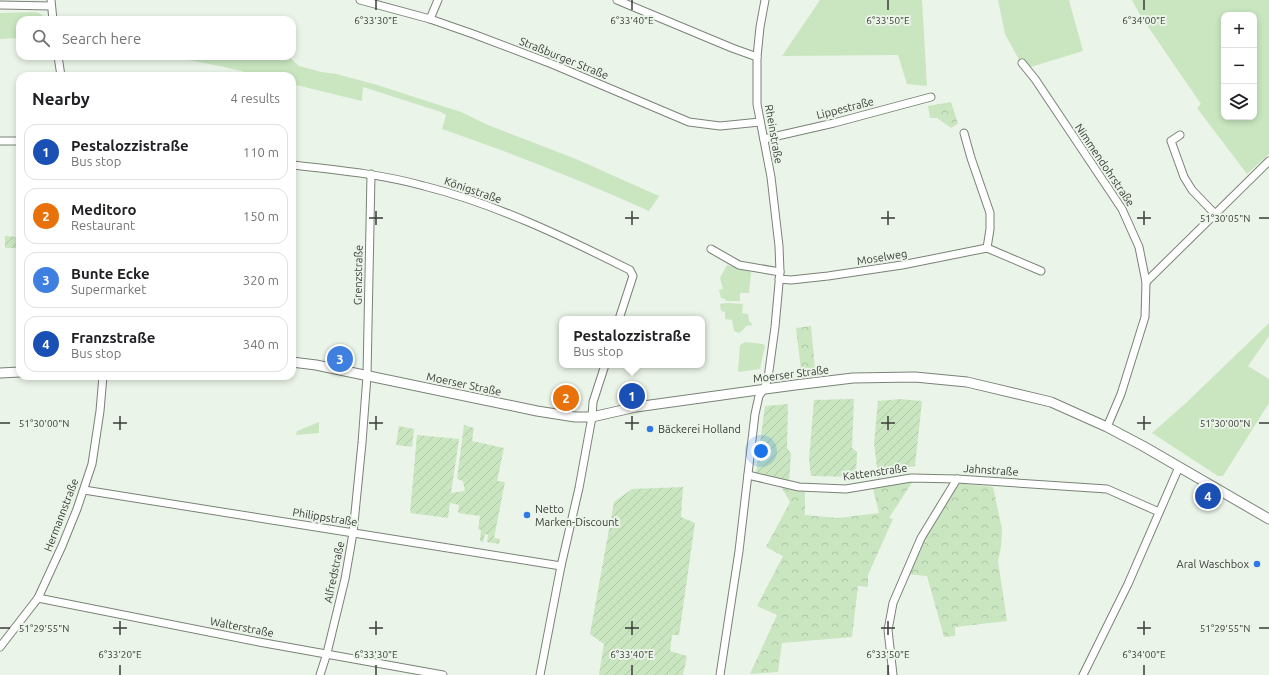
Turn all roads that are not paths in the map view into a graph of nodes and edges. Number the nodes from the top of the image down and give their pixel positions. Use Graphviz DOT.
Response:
graph roads {
  1 [pos="360,0"];
  2 [pos="438,0"];
  3 [pos="617,0"];
  4 [pos="765,0"];
  5 [pos="51,3"];
  6 [pos="0,5"];
  7 [pos="53,16"];
  8 [pos="430,19"];
  9 [pos="757,57"];
  10 [pos="59,60"];
  11 [pos="1022,64"];
  12 [pos="61,72"];
  13 [pos="931,97"];
  14 [pos="760,122"];
  15 [pos="964,133"];
  16 [pos="1180,135"];
  17 [pos="764,139"];
  18 [pos="16,141"];
  19 [pos="0,142"];
  20 [pos="1269,161"];
  21 [pos="296,165"];
  22 [pos="371,174"];
  23 [pos="1215,214"];
  24 [pos="987,248"];
  25 [pos="711,249"];
  26 [pos="1041,271"];
  27 [pos="780,276"];
  28 [pos="1146,282"];
  29 [pos="620,316"];
  30 [pos="296,362"];
  31 [pos="604,368"];
  32 [pos="0,372"];
  33 [pos="16,372"];
  34 [pos="367,376"];
  35 [pos="103,380"];
  36 [pos="764,389"];
  37 [pos="592,417"];
  38 [pos="1107,427"];
  39 [pos="1179,467"];
  40 [pos="748,476"];
  41 [pos="957,479"];
  42 [pos="84,490"];
  43 [pos="1159,512"];
  44 [pos="1269,519"];
  45 [pos="353,533"];
  46 [pos="561,566"];
  47 [pos="38,598"];
  48 [pos="0,647"];
  49 [pos="327,653"];
  50 [pos="320,675"];
  51 [pos="442,675"];
  52 [pos="540,675"];
  53 [pos="720,675"];
  54 [pos="893,675"];
  55 [pos="1084,675"];
  1 -- 8 [label="street, Straßburger Straße"];
  2 -- 8 [label="street"];
  3 -- 9 [label="street"];
  4 -- 9 [label="street, Rheinstraße"];
  5 -- 6 [label="street"];
  5 -- 7 [label="street"];
  8 -- 14 [label="street, Straßburger Straße"];
  9 -- 14 [label="street, Rheinstraße"];
  10 -- 12 [label="street"];
  11 -- 28 [label="street, Nimmendohrstraße"];
  13 -- 17 [label="street, Lippestraße"];
  14 -- 17 [label="street, Rheinstraße"];
  15 -- 24 [label="street"];
  16 -- 23 [label="street"];
  17 -- 27 [label="street, Rheinstraße"];
  18 -- 19 [label="street"];
  20 -- 23 [label="street"];
  21 -- 22 [label="street, Königstraße"];
  22 -- 29 [label="street, Königstraße"];
  22 -- 34 [label="street, Grenzstraße"];
  23 -- 28 [label="street"];
  24 -- 26 [label="street"];
  24 -- 27 [label="street, Moselweg"];
  25 -- 27 [label="street"];
  27 -- 36 [label="street, Rheinstraße"];
  28 -- 38 [label="street, Nimmendohrstraße"];
  30 -- 34 [label="street, Moerser Straße"];
  31 -- 37 [label="street"];
  32 -- 33 [label="street"];
  34 -- 37 [label="street, Moerser Straße"];
  34 -- 45 [label="street, Alfredstraße"];
  35 -- 42 [label="street, Hermannstraße"];
  36 -- 37 [label="street, Moerser Straße"];
  36 -- 38 [label="street, Moerser Straße"];
  36 -- 40 [label="street"];
  37 -- 46 [label="street"];
  38 -- 39 [label="street, Moerser Straße"];
  39 -- 43 [label="street"];
  39 -- 44 [label="street, Moerser Straße"];
  40 -- 41 [label="street, Kattenstraße"];
  40 -- 53 [label="street"];
  41 -- 43 [label="street, Jahnstraße"];
  41 -- 54 [label="street, Jahnstraße"];
  42 -- 45 [label="street, Philippstraße"];
  42 -- 47 [label="street, Hermannstraße"];
  43 -- 55 [label="street"];
  45 -- 46 [label="street, Philippstraße"];
  45 -- 49 [label="street, Alfredstraße"];
  46 -- 52 [label="street"];
  47 -- 48 [label="street, Hermannstraße"];
  47 -- 49 [label="street, Walterstraße"];
  49 -- 50 [label="street, Alfredstraße"];
  49 -- 51 [label="street, Walterstraße"];
}
